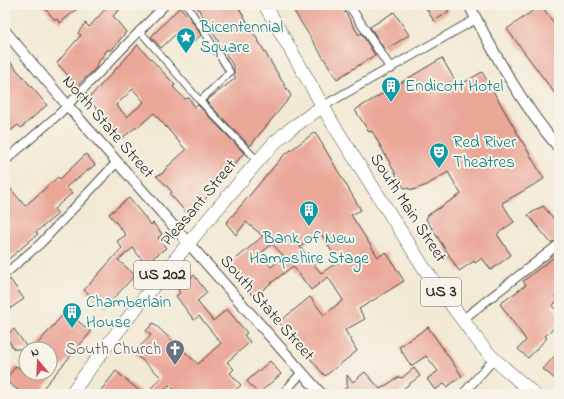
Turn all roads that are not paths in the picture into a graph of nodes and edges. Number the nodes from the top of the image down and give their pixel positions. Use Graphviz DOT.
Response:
graph roads {
  1 [pos="166,5"];
  2 [pos="187,5"];
  3 [pos="265,5"];
  4 [pos="349,5"];
  5 [pos="469,5"];
  6 [pos="476,19"];
  7 [pos="140,30"];
  8 [pos="5,31"];
  9 [pos="390,69"];
  10 [pos="200,101"];
  11 [pos="67,105"];
  12 [pos="324,106"];
  13 [pos="559,148"];
  14 [pos="5,161"];
  15 [pos="258,161"];
  16 [pos="117,162"];
  17 [pos="189,242"];
  18 [pos="559,244"];
  19 [pos="5,274"];
  20 [pos="462,320"];
  21 [pos="494,359"];
  22 [pos="302,372"];
  23 [pos="71,394"];
  24 [pos="284,394"];
  25 [pos="321,394"];
  26 [pos="463,394"];
  27 [pos="534,394"];
  1 -- 7 [label="street"];
  2 -- 10 [label="street"];
  3 -- 12 [label="main road, US 3"];
  4 -- 9 [label="street"];
  5 -- 6 [label="street"];
  6 -- 9 [label="street"];
  6 -- 13 [label="street"];
  7 -- 10 [label="street"];
  7 -- 11 [label="street"];
  8 -- 11 [label="street, North State Street"];
  9 -- 12 [label="street"];
  10 -- 15 [label="street"];
  11 -- 14 [label="street"];
  11 -- 16 [label="street, North State Street"];
  12 -- 15 [label="main road, Pleasant Street / US 202"];
  12 -- 20 [label="main road, South Main Street / US 3"];
  15 -- 17 [label="main road, Pleasant Street / US 202"];
  16 -- 17 [label="street, North State Street"];
  16 -- 19 [label="street"];
  17 -- 22 [label="street, South State Street"];
  17 -- 23 [label="main road, Pleasant Street / US 202"];
  18 -- 20 [label="street"];
  20 -- 21 [label="main road, South Main Street / US 3"];
  21 -- 26 [label="street"];
  21 -- 27 [label="main road, South Main Street / US 3"];
  22 -- 24 [label="street"];
  22 -- 25 [label="street, South State Street"];
}
